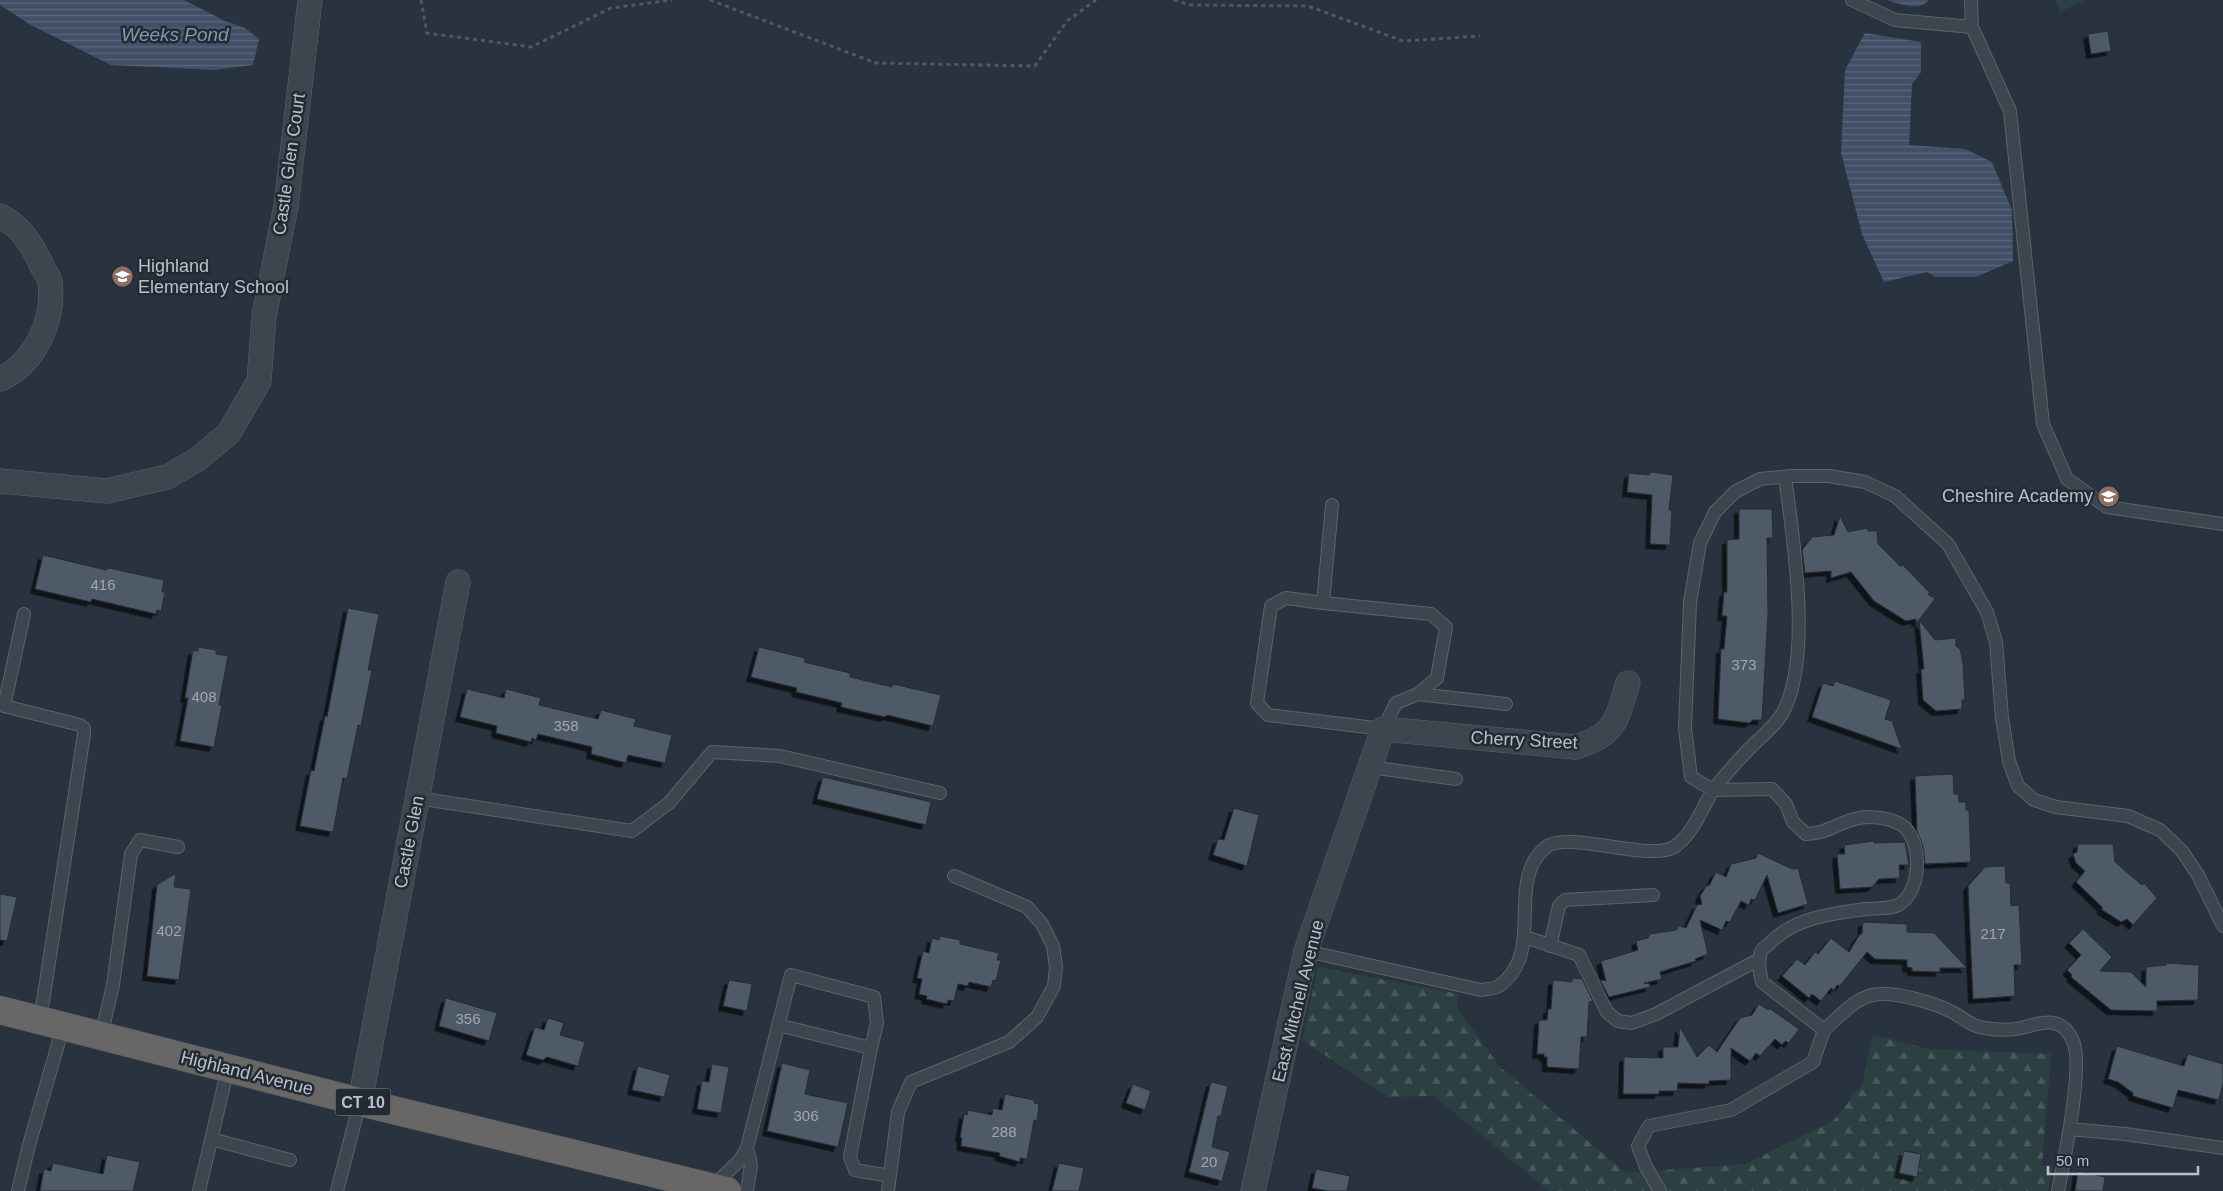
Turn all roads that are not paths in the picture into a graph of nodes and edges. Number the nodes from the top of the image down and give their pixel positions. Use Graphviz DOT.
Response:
graph roads {
  1 [pos="310,0"];
  2 [pos="1852,0"];
  3 [pos="1971,0"];
  4 [pos="1972,27"];
  5 [pos="0,216"];
  6 [pos="0,379"];
  7 [pos="1785,477"];
  8 [pos="0,481"];
  9 [pos="1332,505"];
  10 [pos="2223,524"];
  11 [pos="458,582"];
  12 [pos="1323,603"];
  13 [pos="24,614"];
  14 [pos="1628,683"];
  15 [pos="1418,694"];
  16 [pos="1506,704"];
  17 [pos="1384,730"];
  18 [pos="1370,767"];
  19 [pos="1456,779"];
  20 [pos="1713,790"];
  21 [pos="940,793"];
  22 [pos="417,798"];
  23 [pos="178,847"];
  24 [pos="954,876"];
  25 [pos="1653,895"];
  26 [pos="2223,926"];
  27 [pos="1525,937"];
  28 [pos="1550,946"];
  29 [pos="1306,951"];
  30 [pos="1760,959"];
  31 [pos="0,1010"];
  32 [pos="51,1024"];
  33 [pos="778,1025"];
  34 [pos="1824,1030"];
  35 [pos="101,1036"];
  36 [pos="871,1048"];
  37 [pos="228,1068"];
  38 [pos="360,1102"];
  39 [pos="2070,1129"];
  40 [pos="211,1139"];
  41 [pos="748,1148"];
  42 [pos="2223,1148"];
  43 [pos="290,1160"];
  44 [pos="890,1176"];
  45 [pos="708,1188"];
  46 [pos="18,1191"];
  47 [pos="199,1191"];
  48 [pos="337,1191"];
  49 [pos="747,1191"];
  50 [pos="888,1191"];
  51 [pos="1252,1191"];
  52 [pos="1660,1191"];
  53 [pos="2058,1191"];
  1 -- 8 [label="street, Castle Glen Court"];
  2 -- 4 [label="lane"];
  3 -- 4 [label="lane"];
  4 -- 10 [label="lane"];
  5 -- 6 [label="street"];
  7 -- 20 [label="lane"];
  7 -- 20 [label="lane"];
  7 -- 26 [label="lane"];
  9 -- 12 [label="lane"];
  11 -- 22 [label="street, Castle Glen"];
  12 -- 15 [label="lane"];
  12 -- 17 [label="lane"];
  13 -- 32 [label="lane"];
  14 -- 17 [label="street, Cherry Street"];
  15 -- 16 [label="lane"];
  15 -- 17 [label="lane"];
  17 -- 18 [label="street, East Mitchell Avenue"];
  18 -- 19 [label="lane"];
  18 -- 29 [label="street, East Mitchell Avenue"];
  20 -- 27 [label="lane"];
  20 -- 30 [label="lane"];
  21 -- 22 [label="lane"];
  22 -- 38 [label="street, Castle Glen"];
  23 -- 35 [label="lane"];
  24 -- 44 [label="lane"];
  25 -- 28 [label="lane"];
  27 -- 28 [label="lane"];
  27 -- 29 [label="lane"];
  28 -- 30 [label="lane"];
  29 -- 51 [label="street, East Mitchell Avenue"];
  30 -- 34 [label="lane"];
  31 -- 32 [label="highway, Highland Avenue / CT 10"];
  32 -- 35 [label="highway, Highland Avenue / CT 10"];
  32 -- 46 [label="lane"];
  33 -- 36 [label="lane"];
  33 -- 36 [label="lane"];
  33 -- 41 [label="lane"];
  34 -- 39 [label="lane"];
  34 -- 52 [label="lane"];
  35 -- 37 [label="highway, Highland Avenue / CT 10"];
  36 -- 44 [label="lane"];
  37 -- 38 [label="highway, Highland Avenue / CT 10"];
  37 -- 40 [label="lane"];
  38 -- 45 [label="highway, Highland Avenue / CT 10"];
  38 -- 48 [label="lane"];
  39 -- 42 [label="lane"];
  39 -- 53 [label="lane"];
  40 -- 43 [label="lane"];
  40 -- 47 [label="lane"];
  41 -- 45 [label="lane"];
  41 -- 49 [label="lane"];
  44 -- 50 [label="lane"];
}
